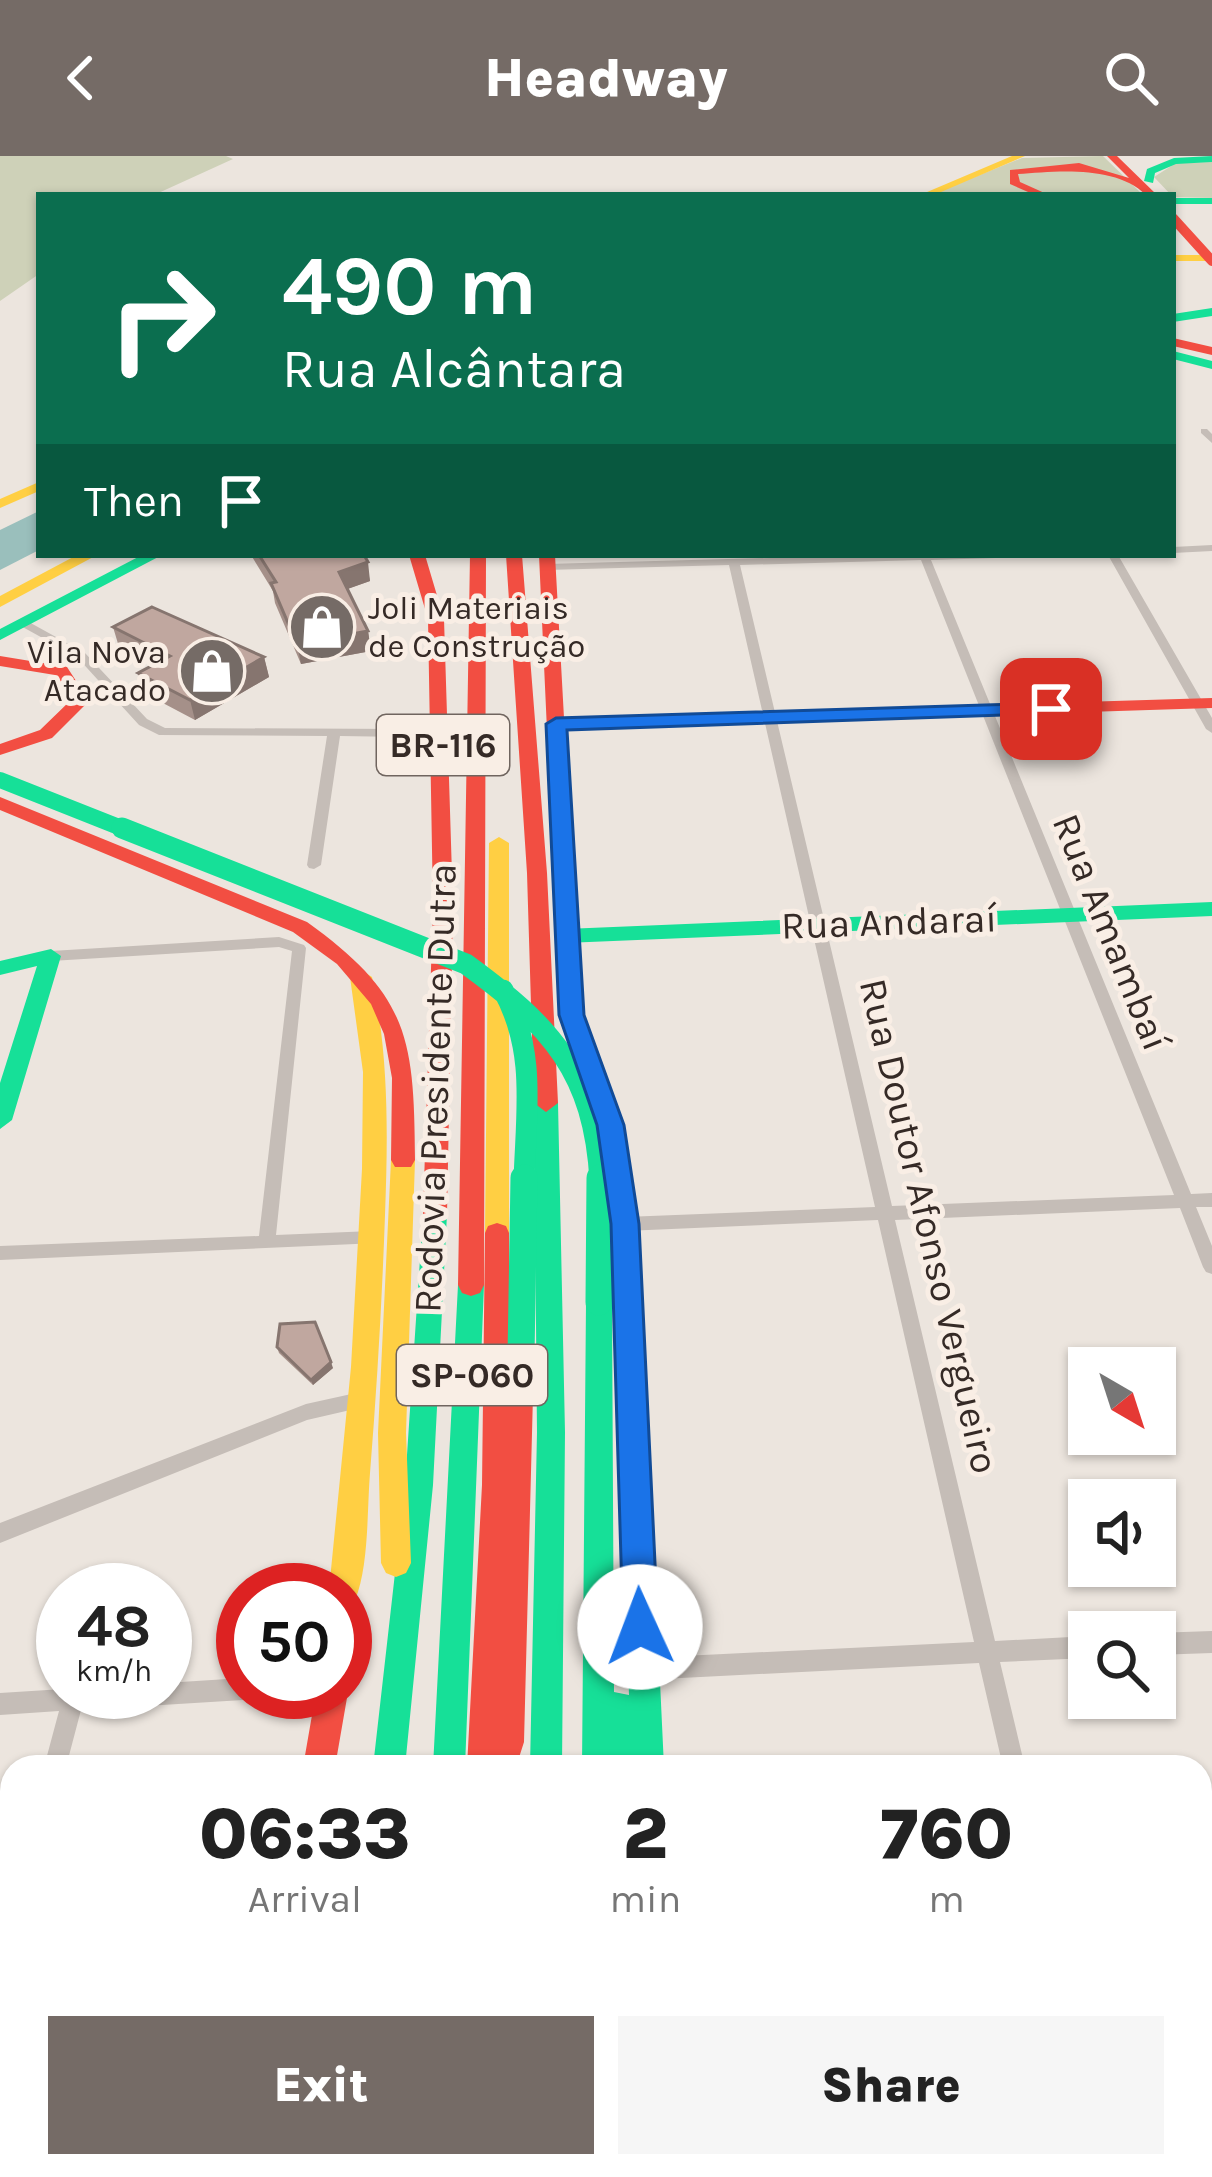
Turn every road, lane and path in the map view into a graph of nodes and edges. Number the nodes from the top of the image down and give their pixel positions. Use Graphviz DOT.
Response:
graph roads {
  1 [pos="1020,156"];
  2 [pos="1112,156"];
  3 [pos="1127,156"];
  4 [pos="1212,159"];
  5 [pos="1154,190"];
  6 [pos="933,192"];
  7 [pos="1036,192"];
  8 [pos="1176,205"];
  9 [pos="1212,205"];
  10 [pos="1176,211"];
  11 [pos="1176,218"];
  12 [pos="1212,219"];
  13 [pos="1176,223"];
  14 [pos="1198,256"];
  15 [pos="1176,342"];
  16 [pos="1212,351"];
  17 [pos="1176,356"];
  18 [pos="1212,365"];
  19 [pos="36,472"];
  20 [pos="36,487"];
  21 [pos="0,489"];
  22 [pos="0,504"];
  23 [pos="1212,548"];
  24 [pos="1176,550"];
  25 [pos="82,558"];
  26 [pos="109,558"];
  27 [pos="126,558"];
  28 [pos="135,558"];
  29 [pos="148,558"];
  30 [pos="418,558"];
  31 [pos="468,558"];
  32 [pos="478,558"];
  33 [pos="494,558"];
  34 [pos="514,558"];
  35 [pos="861,558"];
  36 [pos="925,558"];
  37 [pos="1115,558"];
  38 [pos="542,559"];
  39 [pos="734,562"];
  40 [pos="80,583"];
  41 [pos="0,602"];
  42 [pos="6,624"];
  43 [pos="0,661"];
  44 [pos="524,687"];
  45 [pos="1205,704"];
  46 [pos="985,711"];
  47 [pos="770,718"];
  48 [pos="556,724"];
  49 [pos="1212,729"];
  50 [pos="334,733"];
  51 [pos="403,733"];
  52 [pos="0,750"];
  53 [pos="0,780"];
  54 [pos="0,803"];
  55 [pos="314,866"];
  56 [pos="1212,909"];
  57 [pos="1069,916"];
  58 [pos="820,925"];
  59 [pos="566,936"];
  60 [pos="51,956"];
  61 [pos="0,968"];
  62 [pos="360,975"];
  63 [pos="493,979"];
  64 [pos="441,985"];
  65 [pos="0,1120"];
  66 [pos="1212,1200"];
  67 [pos="1186,1201"];
  68 [pos="885,1214"];
  69 [pos="625,1224"];
  70 [pos="371,1238"];
  71 [pos="267,1242"];
  72 [pos="0,1253"];
  73 [pos="1212,1267"];
  74 [pos="366,1399"];
  75 [pos="0,1533"];
  76 [pos="600,1552"];
  77 [pos="347,1563"];
  78 [pos="402,1629"];
  79 [pos="1212,1642"];
  80 [pos="1176,1643"];
  81 [pos="1068,1648"];
  82 [pos="988,1651"];
  83 [pos="642,1669"];
  84 [pos="36,1702"];
  85 [pos="0,1704"];
  86 [pos="68,1719"];
  87 [pos="327,1719"];
  88 [pos="58,1755"];
  89 [pos="321,1755"];
  90 [pos="390,1755"];
  91 [pos="450,1755"];
  92 [pos="484,1755"];
  93 [pos="504,1755"];
  94 [pos="546,1755"];
  95 [pos="598,1755"];
  96 [pos="620,1755"];
  97 [pos="647,1755"];
  98 [pos="1011,1755"];
  1 -- 6 [label="main road"];
  2 -- 5 [label="main road"];
  3 -- 5 [label="main road"];
  4 -- 5 [label="main road"];
  5 -- 7 [label="main road"];
  8 -- 9 [label="main road"];
  10 -- 14 [label="main road, bridge"];
  11 -- 12 [label="main road"];
  13 -- 14 [label="main road, bridge"];
  15 -- 16 [label="main road"];
  17 -- 18 [label="main road"];
  19 -- 21 [label="main road"];
  20 -- 22 [label="main road"];
  23 -- 24 [label="street"];
  25 -- 41 [label="main road"];
  26 -- 42 [label="main road"];
  27 -- 40 [label="main road"];
  28 -- 40 [label="main road"];
  29 -- 42 [label="main road"];
  30 -- 64 [label="main road, Rodovia Presidente Dutra / BR-116"];
  31 -- 64 [label="main road"];
  32 -- 91 [label="main road, Rodovia Presidente Dutra / SP-060"];
  33 -- 92 [label="main road, Rodovia Presidente Dutra / SP-060"];
  34 -- 44 [label="main road"];
  35 -- 39 [label="street"];
  36 -- 46 [label="street, Rua Amambaí"];
  37 -- 45 [label="street"];
  38 -- 39 [label="street"];
  38 -- 44 [label="main road"];
  38 -- 48 [label="main road"];
  39 -- 47 [label="street, Rua Doutor Afonso Vergueiro"];
  40 -- 42 [label="main road"];
  42 -- 50 [label="street"];
  43 -- 52 [label="main road"];
  44 -- 94 [label="main road, SP-060"];
  45 -- 46 [label="main road"];
  45 -- 49 [label="street"];
  46 -- 47 [label="main road"];
  46 -- 57 [label="street, Rua Amambaí"];
  47 -- 48 [label="main road"];
  47 -- 58 [label="street, Rua Doutor Afonso Vergueiro"];
  48 -- 59 [label="main road"];
  50 -- 51 [label="street"];
  50 -- 55 [label="street"];
  53 -- 63 [label="main road, bridge"];
  54 -- 62 [label="main road"];
  56 -- 57 [label="main road, Rua Andaraí"];
  57 -- 58 [label="main road, Rua Andaraí"];
  57 -- 67 [label="street, Rua Amambaí"];
  58 -- 59 [label="main road, Rua Andaraí"];
  58 -- 68 [label="street, Rua Doutor Afonso Vergueiro"];
  59 -- 69 [label="main road"];
  60 -- 61 [label="main road"];
  60 -- 65 [label="main road"];
  60 -- 71 [label="street"];
  62 -- 70 [label="main road"];
  62 -- 78 [label="main road"];
  63 -- 76 [label="main road, bridge"];
  63 -- 93 [label="main road, bridge"];
  64 -- 78 [label="main road, Rodovia Presidente Dutra / SP-060"];
  66 -- 67 [label="street"];
  67 -- 68 [label="street"];
  67 -- 73 [label="street, Rua Amambaí"];
  68 -- 69 [label="street"];
  68 -- 82 [label="street, Rua Doutor Afonso Vergueiro"];
  69 -- 83 [label="main road"];
  70 -- 71 [label="street"];
  70 -- 74 [label="main road"];
  71 -- 72 [label="street"];
  74 -- 75 [label="street"];
  74 -- 77 [label="main road"];
  76 -- 95 [label="main road"];
  76 -- 96 [label="main road"];
  78 -- 90 [label="main road, Rodovia Presidente Dutra / SP-060"];
  79 -- 80 [label="street"];
  81 -- 82 [label="street"];
  82 -- 83 [label="street"];
  82 -- 98 [label="street, Rua Doutor Afonso Vergueiro"];
  83 -- 97 [label="main road"];
  84 -- 85 [label="street"];
  86 -- 88 [label="street"];
  87 -- 89 [label="main road"];
}
